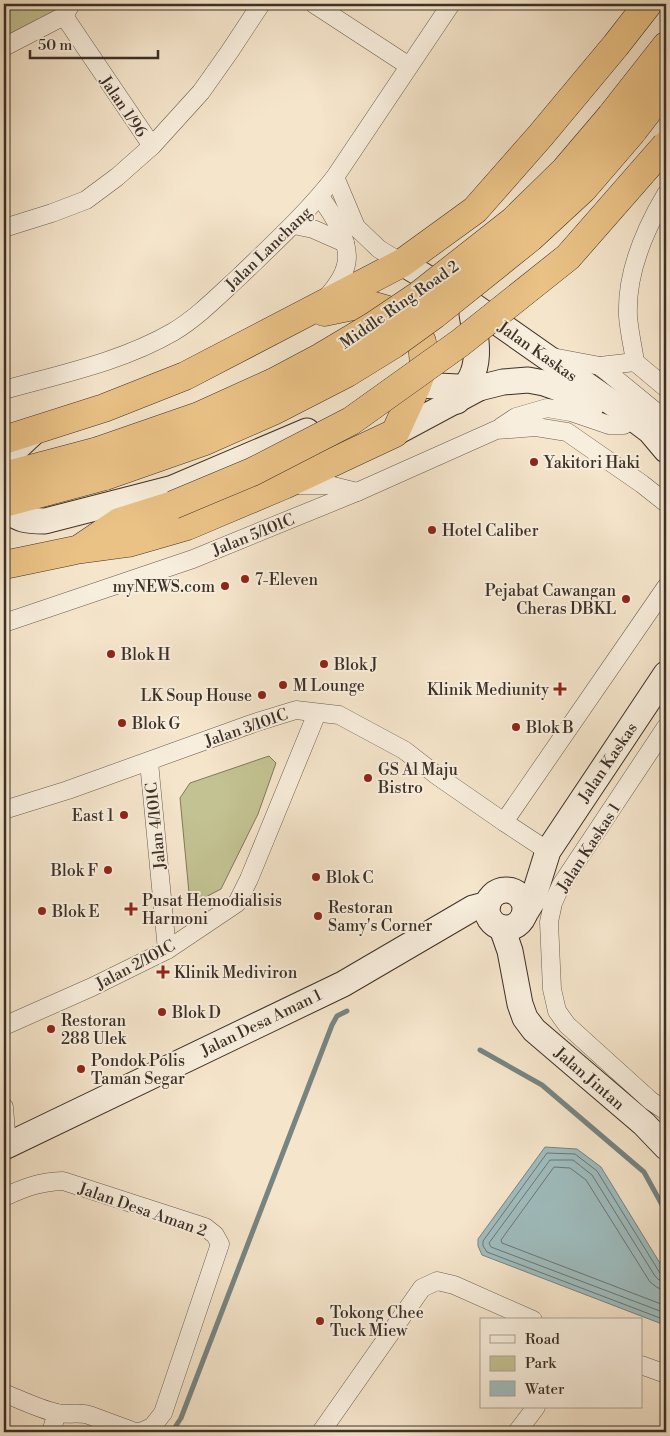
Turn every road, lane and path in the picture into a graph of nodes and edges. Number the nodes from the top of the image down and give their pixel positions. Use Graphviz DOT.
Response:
graph roads {
  1 [pos="261,4"];
  2 [pos="314,4"];
  3 [pos="452,4"];
  4 [pos="648,4"];
  5 [pos="67,10"];
  6 [pos="666,46"];
  7 [pos="4,47"];
  8 [pos="409,66"];
  9 [pos="666,88"];
  10 [pos="666,145"];
  11 [pos="152,146"];
  12 [pos="335,177"];
  13 [pos="666,194"];
  14 [pos="320,197"];
  15 [pos="6,222"];
  16 [pos="294,225"];
  17 [pos="345,243"];
  18 [pos="402,263"];
  19 [pos="471,304"];
  20 [pos="309,312"];
  21 [pos="544,355"];
  22 [pos="635,362"];
  23 [pos="600,366"];
  24 [pos="417,384"];
  25 [pos="666,388"];
  26 [pos="4,390"];
  27 [pos="467,392"];
  28 [pos="666,420"];
  29 [pos="624,425"];
  30 [pos="36,430"];
  31 [pos="496,430"];
  32 [pos="395,433"];
  33 [pos="4,440"];
  34 [pos="666,450"];
  35 [pos="4,460"];
  36 [pos="4,476"];
  37 [pos="284,485"];
  38 [pos="356,492"];
  39 [pos="4,503"];
  40 [pos="666,503"];
  41 [pos="4,509"];
  42 [pos="76,550"];
  43 [pos="4,565"];
  44 [pos="666,587"];
  45 [pos="4,623"];
  46 [pos="666,674"];
  47 [pos="317,713"];
  48 [pos="666,727"];
  49 [pos="149,762"];
  50 [pos="4,810"];
  51 [pos="504,822"];
  52 [pos="548,851"];
  53 [pos="494,898"];
  54 [pos="516,921"];
  55 [pos="167,950"];
  56 [pos="4,1026"];
  57 [pos="4,1107"];
  58 [pos="666,1111"];
  59 [pos="5,1146"];
  60 [pos="666,1147"];
  61 [pos="4,1197"];
  62 [pos="528,1318"];
  63 [pos="642,1365"];
  64 [pos="666,1374"];
  65 [pos="4,1394"];
  66 [pos="535,1408"];
  67 [pos="57,1413"];
  68 [pos="51,1432"];
  69 [pos="135,1432"];
  70 [pos="140,1432"];
  71 [pos="320,1432"];
  72 [pos="517,1432"];
  1 -- 11 [label="street"];
  2 -- 8 [label="street"];
  3 -- 8 [label="street, Jalan Lanchang"];
  4 -- 18 [label="highway"];
  5 -- 7 [label="street"];
  5 -- 11 [label="street, Jalan 1/96"];
  6 -- 36 [label="highway, Middle Ring Road 2, bridge"];
  8 -- 12 [label="street, Jalan Lanchang"];
  9 -- 39 [label="highway, Middle Ring Road 2, bridge"];
  10 -- 42 [label="highway, bridge"];
  11 -- 15 [label="street"];
  12 -- 14 [label="street, Jalan Lanchang"];
  12 -- 18 [label="street"];
  13 -- 22 [label="street"];
  14 -- 16 [label="street, Jalan Lanchang"];
  14 -- 17 [label="street"];
  16 -- 17 [label="street"];
  16 -- 26 [label="street, Jalan Lanchang"];
  17 -- 20 [label="street"];
  18 -- 19 [label="street, Jalan Kaskas"];
  18 -- 20 [label="highway"];
  19 -- 21 [label="street, Jalan Kaskas"];
  19 -- 27 [label="street"];
  20 -- 24 [label="highway"];
  20 -- 30 [label="highway"];
  21 -- 23 [label="street"];
  21 -- 34 [label="street, Jalan Kaskas"];
  22 -- 23 [label="street"];
  22 -- 25 [label="street"];
  23 -- 28 [label="street"];
  24 -- 27 [label="street"];
  24 -- 32 [label="highway"];
  24 -- 41 [label="street"];
  27 -- 29 [label="street"];
  27 -- 32 [label="street"];
  29 -- 31 [label="street, Jalan 5/101C"];
  29 -- 34 [label="street"];
  30 -- 33 [label="highway"];
  30 -- 35 [label="street"];
  31 -- 38 [label="street, Jalan 5/101C"];
  31 -- 40 [label="street, Jalan 5/101C"];
  32 -- 37 [label="highway"];
  37 -- 38 [label="street"];
  37 -- 42 [label="highway"];
  38 -- 45 [label="street, Jalan 5/101C"];
  42 -- 43 [label="highway"];
  44 -- 51 [label="street"];
  46 -- 52 [label="street, Jalan Kaskas"];
  47 -- 49 [label="street, Jalan 3/101C"];
  47 -- 51 [label="street, Jalan 3/101C"];
  47 -- 55 [label="street, Jalan 2/101C"];
  48 -- 58 [label="street, Jalan Kaskas 1"];
  49 -- 50 [label="street, Jalan 3/101C"];
  49 -- 55 [label="street, Jalan 4/101C"];
  51 -- 52 [label="street, Jalan 3/101C"];
  52 -- 53 [label="street, Jalan Kaskas"];
  52 -- 54 [label="street, Jalan Kaskas"];
  53 -- 54 [label="street"];
  53 -- 54 [label="street"];
  53 -- 59 [label="street, Jalan Desa Aman 1"];
  54 -- 60 [label="street, Jalan Jintan"];
  55 -- 56 [label="street, Jalan 2/101C"];
  57 -- 59 [label="street"];
  61 -- 70 [label="street, Jalan Desa Aman 2"];
  62 -- 71 [label="street"];
  63 -- 64 [label="street"];
  65 -- 67 [label="street"];
  66 -- 72 [label="street"];
  67 -- 68 [label="street"];
  67 -- 69 [label="street"];
}
